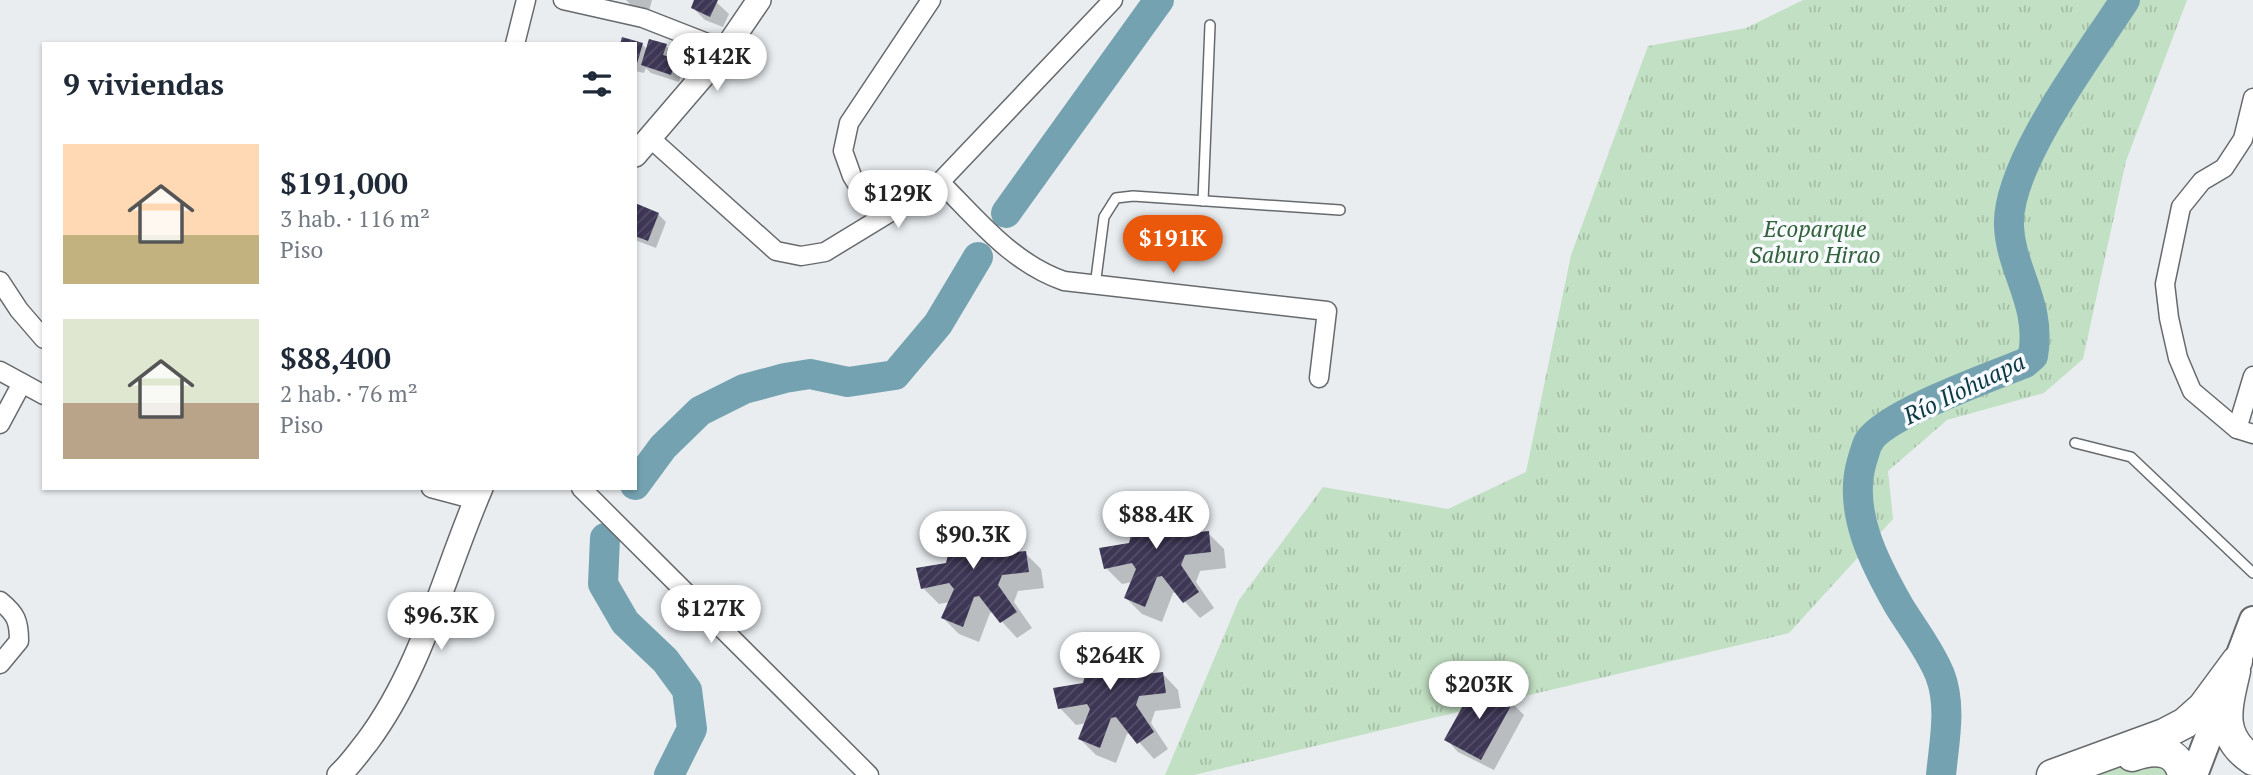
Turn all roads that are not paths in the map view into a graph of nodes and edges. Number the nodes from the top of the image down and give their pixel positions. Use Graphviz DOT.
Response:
graph roads {
  1 [pos="526,0"];
  2 [pos="563,0"];
  3 [pos="759,0"];
  4 [pos="931,0"];
  5 [pos="1113,0"];
  6 [pos="1210,25"];
  7 [pos="516,42"];
  8 [pos="725,50"];
  9 [pos="2253,98"];
  10 [pos="643,147"];
  11 [pos="940,182"];
  12 [pos="1203,201"];
  13 [pos="894,210"];
  14 [pos="1340,210"];
  15 [pos="0,281"];
  16 [pos="1094,285"];
  17 [pos="42,337"];
  18 [pos="0,371"];
  19 [pos="2253,376"];
  20 [pos="1319,379"];
  21 [pos="22,383"];
  22 [pos="42,394"];
  23 [pos="0,424"];
  24 [pos="2245,432"];
  25 [pos="2075,443"];
  26 [pos="447,490"];
  27 [pos="583,490"];
  28 [pos="478,494"];
  29 [pos="2253,573"];
  30 [pos="0,601"];
  31 [pos="2253,620"];
  32 [pos="2237,661"];
  33 [pos="0,664"];
  34 [pos="2253,760"];
  35 [pos="339,775"];
  36 [pos="869,775"];
  37 [pos="2052,775"];
  38 [pos="2079,775"];
  39 [pos="2183,775"];
  40 [pos="2194,775"];
  1 -- 7 [label="street"];
  2 -- 8 [label="street"];
  3 -- 8 [label="street"];
  4 -- 13 [label="street"];
  5 -- 11 [label="street"];
  6 -- 12 [label="lane"];
  8 -- 10 [label="street"];
  9 -- 24 [label="street"];
  10 -- 13 [label="street"];
  11 -- 13 [label="street"];
  11 -- 16 [label="street"];
  12 -- 14 [label="lane"];
  12 -- 16 [label="lane"];
  15 -- 17 [label="street"];
  16 -- 20 [label="street"];
  18 -- 21 [label="street"];
  19 -- 24 [label="street"];
  21 -- 22 [label="street"];
  21 -- 23 [label="street"];
  25 -- 29 [label="lane"];
  26 -- 28 [label="street"];
  27 -- 36 [label="street"];
  28 -- 35 [label="street"];
  30 -- 33 [label="street"];
  31 -- 32 [label="main road"];
  32 -- 34 [label="highway"];
  32 -- 37 [label="highway"];
  32 -- 40 [label="main road"];
  38 -- 39 [label="highway"];
}
